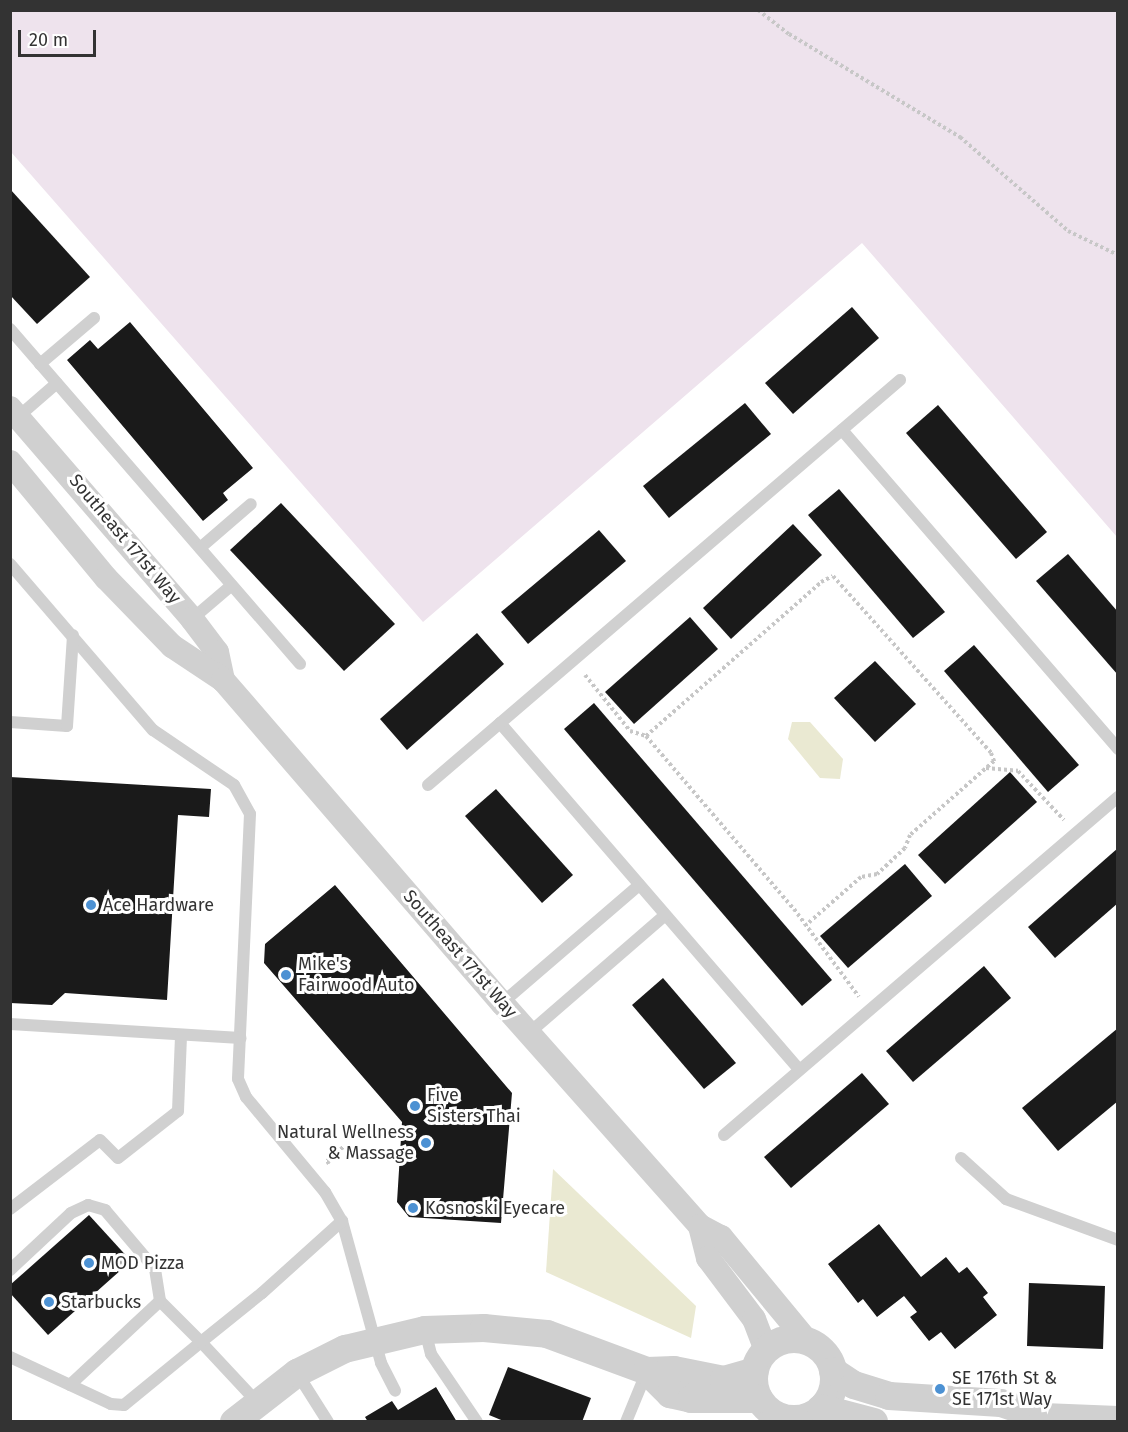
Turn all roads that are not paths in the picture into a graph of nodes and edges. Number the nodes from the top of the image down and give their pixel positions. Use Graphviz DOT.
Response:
graph roads {
  1 [pos="94,318"];
  2 [pos="10,329"];
  3 [pos="40,364"];
  4 [pos="900,380"];
  5 [pos="57,383"];
  6 [pos="15,412"];
  7 [pos="842,430"];
  8 [pos="10,462"];
  9 [pos="250,504"];
  10 [pos="200,548"];
  11 [pos="10,564"];
  12 [pos="232,585"];
  13 [pos="192,619"];
  14 [pos="73,636"];
  15 [pos="300,664"];
  16 [pos="223,680"];
  17 [pos="10,722"];
  18 [pos="500,723"];
  19 [pos="1118,749"];
  20 [pos="428,785"];
  21 [pos="1118,797"];
  22 [pos="639,885"];
  23 [pos="665,915"];
  24 [pos="502,1003"];
  25 [pos="10,1024"];
  26 [pos="529,1033"];
  27 [pos="182,1035"];
  28 [pos="241,1038"];
  29 [pos="799,1070"];
  30 [pos="724,1135"];
  31 [pos="961,1158"];
  32 [pos="10,1209"];
  33 [pos="342,1221"];
  34 [pos="700,1226"];
  35 [pos="1118,1240"];
  36 [pos="10,1270"];
  37 [pos="160,1301"];
  38 [pos="425,1330"];
  39 [pos="375,1340"];
  40 [pos="201,1342"];
  41 [pos="808,1342"];
  42 [pos="10,1357"];
  43 [pos="761,1361"];
  44 [pos="646,1371"];
  45 [pos="833,1371"];
  46 [pos="297,1373"];
  47 [pos="69,1384"];
  48 [pos="395,1391"];
  49 [pos="759,1399"];
  50 [pos="256,1401"];
  51 [pos="821,1408"];
  52 [pos="1035,1419"];
  53 [pos="1118,1420"];
  54 [pos="234,1422"];
  55 [pos="328,1422"];
  56 [pos="477,1422"];
  57 [pos="626,1422"];
  58 [pos="874,1422"];
  1 -- 3 [label="lane"];
  2 -- 3 [label="lane"];
  3 -- 5 [label="lane"];
  4 -- 7 [label="lane"];
  5 -- 6 [label="lane"];
  5 -- 10 [label="lane"];
  6 -- 13 [label="street, Southeast 171st Way"];
  7 -- 18 [label="lane"];
  7 -- 19 [label="lane"];
  8 -- 16 [label="street, Southeast 171st Way"];
  9 -- 10 [label="lane"];
  10 -- 12 [label="lane"];
  11 -- 14 [label="lane"];
  12 -- 13 [label="lane"];
  12 -- 15 [label="lane"];
  13 -- 16 [label="street, Southeast 171st Way"];
  14 -- 17 [label="lane"];
  14 -- 28 [label="lane"];
  16 -- 24 [label="street, Southeast 171st Way"];
  18 -- 20 [label="lane"];
  18 -- 22 [label="lane"];
  21 -- 29 [label="lane"];
  22 -- 23 [label="lane"];
  22 -- 24 [label="lane"];
  23 -- 26 [label="lane"];
  23 -- 29 [label="lane"];
  24 -- 26 [label="street, Southeast 171st Way"];
  25 -- 27 [label="lane"];
  26 -- 34 [label="street, Southeast 171st Way"];
  27 -- 28 [label="lane"];
  27 -- 32 [label="lane"];
  28 -- 33 [label="lane"];
  29 -- 30 [label="lane"];
  31 -- 35 [label="lane"];
  33 -- 39 [label="lane"];
  33 -- 40 [label="lane"];
  34 -- 41 [label="street, Southeast 171st Way"];
  34 -- 43 [label="street, Southeast 171st Way"];
  36 -- 37 [label="lane"];
  37 -- 40 [label="lane"];
  37 -- 47 [label="lane"];
  38 -- 39 [label="street"];
  38 -- 44 [label="street"];
  38 -- 56 [label="lane"];
  39 -- 46 [label="street"];
  39 -- 48 [label="lane"];
  40 -- 47 [label="lane"];
  40 -- 50 [label="lane"];
  41 -- 43 [label="street"];
  41 -- 45 [label="street"];
  42 -- 47 [label="lane"];
  43 -- 44 [label="street"];
  43 -- 49 [label="street"];
  44 -- 49 [label="street"];
  44 -- 57 [label="lane"];
  45 -- 51 [label="street"];
  45 -- 52 [label="street"];
  46 -- 50 [label="street"];
  46 -- 55 [label="lane"];
  49 -- 51 [label="street"];
  50 -- 54 [label="street"];
  51 -- 58 [label="street"];
  52 -- 53 [label="street"];
}
